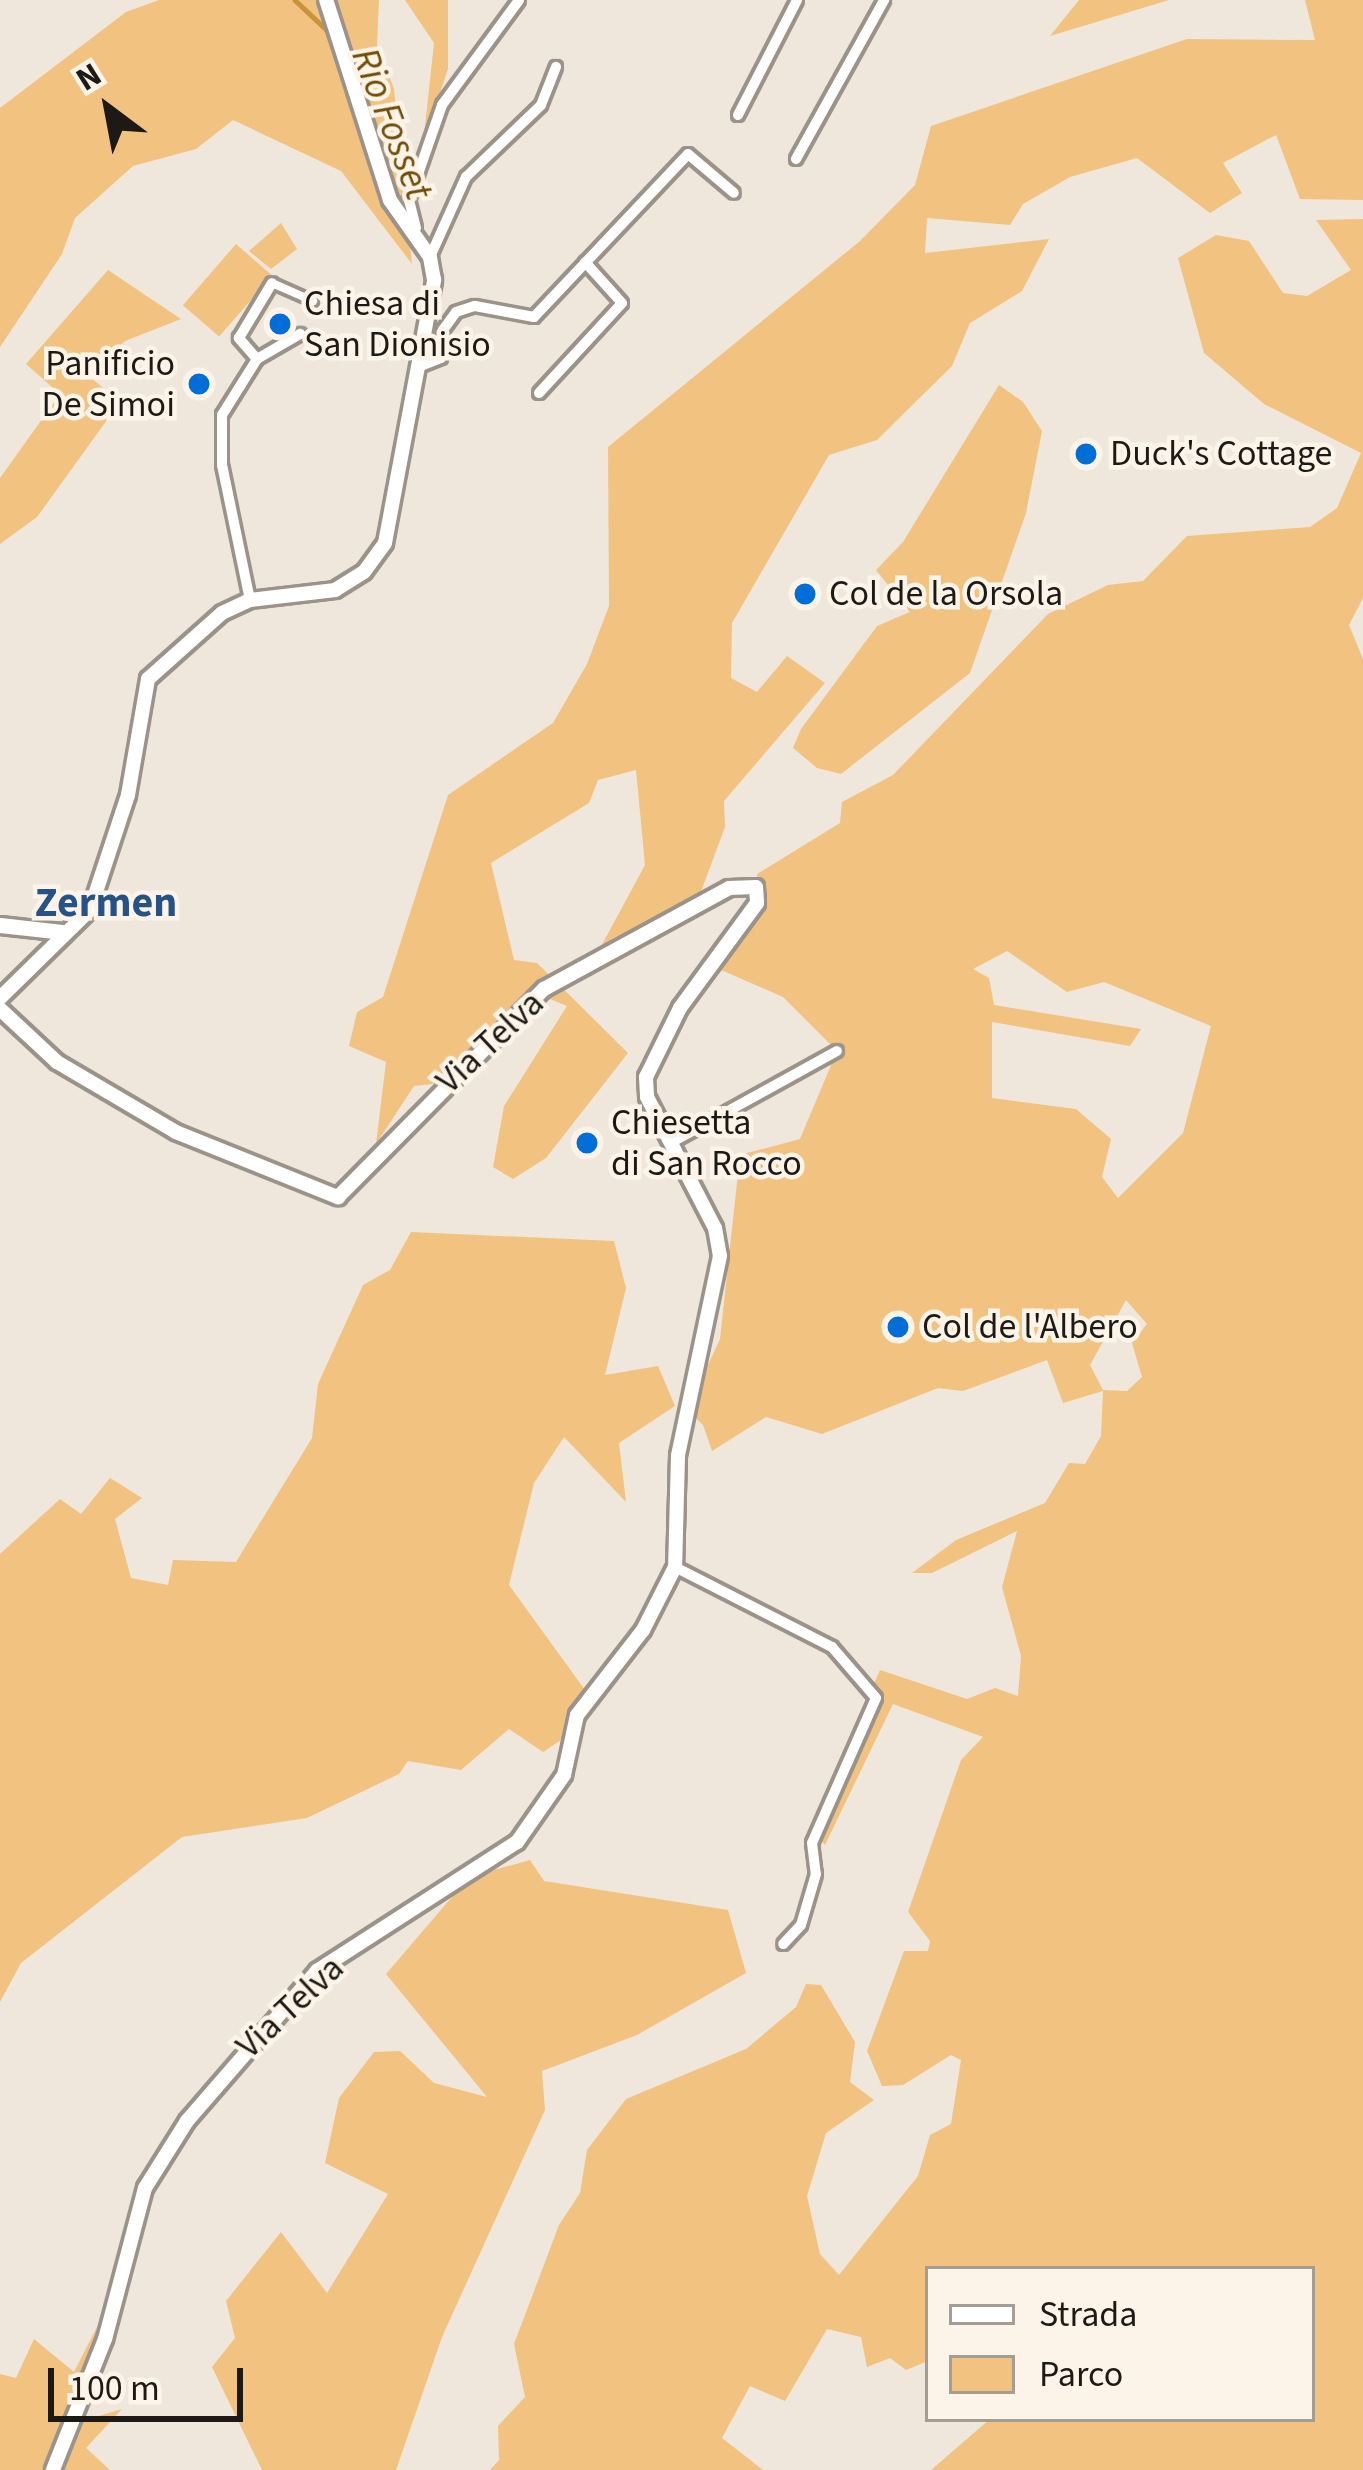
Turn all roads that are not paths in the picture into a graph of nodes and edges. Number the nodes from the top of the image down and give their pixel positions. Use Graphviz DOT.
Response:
graph roads {
  1 [pos="326,0"];
  2 [pos="519,0"];
  3 [pos="796,0"];
  4 [pos="884,0"];
  5 [pos="556,67"];
  6 [pos="738,115"];
  7 [pos="796,159"];
  8 [pos="734,193"];
  9 [pos="419,245"];
  10 [pos="430,257"];
  11 [pos="585,262"];
  12 [pos="272,283"];
  13 [pos="313,301"];
  14 [pos="299,334"];
  15 [pos="257,359"];
  16 [pos="423,365"];
  17 [pos="538,393"];
  18 [pos="250,600"];
  19 [pos="0,925"];
  20 [pos="62,932"];
  21 [pos="0,998"];
  22 [pos="0,1009"];
  23 [pos="837,1051"];
  24 [pos="674,1141"];
  25 [pos="675,1567"];
  26 [pos="783,1944"];
  27 [pos="52,2470"];
  1 -- 9 [label="street"];
  2 -- 9 [label="street"];
  3 -- 6 [label="street"];
  4 -- 7 [label="street"];
  5 -- 10 [label="street"];
  8 -- 11 [label="street"];
  9 -- 10 [label="street"];
  10 -- 16 [label="street"];
  11 -- 16 [label="street"];
  11 -- 17 [label="street"];
  12 -- 13 [label="street"];
  12 -- 15 [label="street"];
  14 -- 15 [label="street"];
  15 -- 18 [label="street"];
  16 -- 18 [label="street"];
  18 -- 20 [label="street"];
  19 -- 20 [label="main road"];
  20 -- 21 [label="street"];
  22 -- 24 [label="street, Via Telva"];
  23 -- 24 [label="street"];
  24 -- 25 [label="street, Via Telva"];
  25 -- 26 [label="street"];
  25 -- 27 [label="street, Via Telva"];
}
